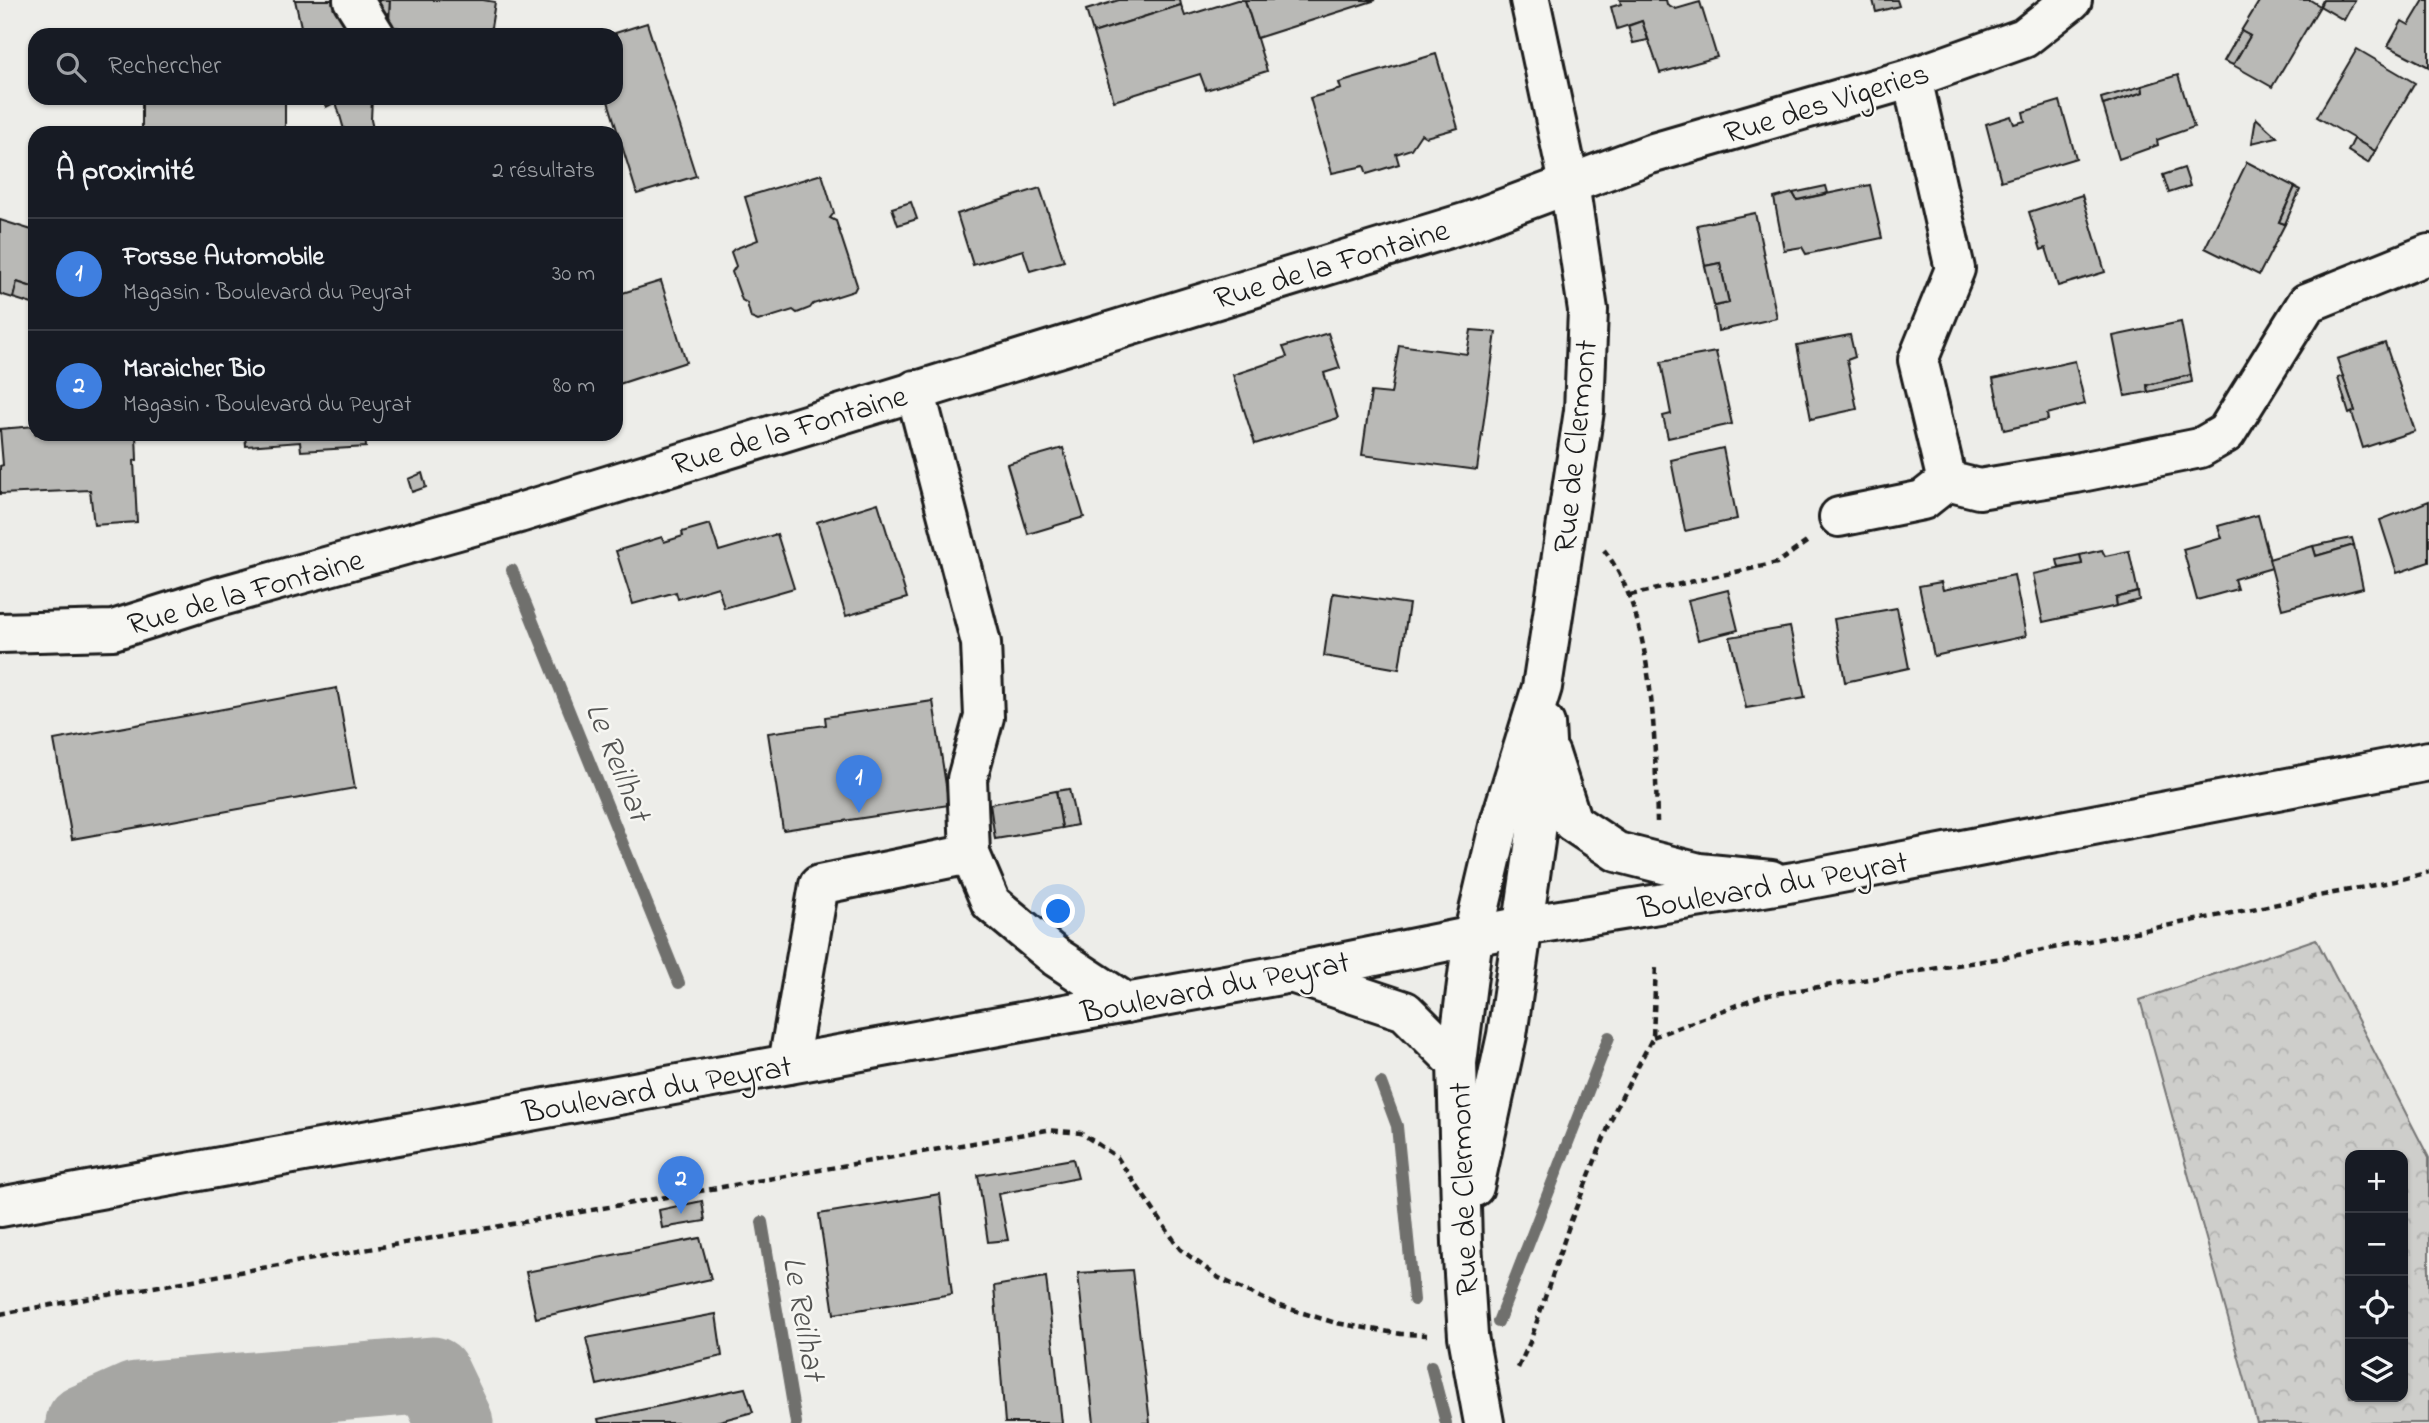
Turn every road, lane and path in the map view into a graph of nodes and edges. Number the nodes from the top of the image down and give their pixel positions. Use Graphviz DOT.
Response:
graph roads {
  1 [pos="352,0"];
  2 [pos="1530,0"];
  3 [pos="2072,0"];
  4 [pos="370,28"];
  5 [pos="1912,78"];
  6 [pos="1569,183"];
  7 [pos="2429,254"];
  8 [pos="915,390"];
  9 [pos="1947,481"];
  10 [pos="1570,506"];
  11 [pos="1839,517"];
  12 [pos="1630,595"];
  13 [pos="0,633"];
  14 [pos="1542,687"];
  15 [pos="1546,742"];
  16 [pos="2429,761"];
  17 [pos="1657,823"];
  18 [pos="970,854"];
  19 [pos="2429,872"];
  20 [pos="1794,882"];
  21 [pos="1523,926"];
  22 [pos="1473,936"];
  23 [pos="1656,965"];
  24 [pos="1291,973"];
  25 [pos="1126,1003"];
  26 [pos="1653,1037"];
  27 [pos="1457,1063"];
  28 [pos="788,1064"];
  29 [pos="0,1207"];
  30 [pos="1462,1243"];
  31 [pos="0,1314"];
  32 [pos="1468,1336"];
  33 [pos="1514,1377"];
  34 [pos="1484,1423"];
  1 -- 4 [label="street"];
  2 -- 6 [label="street, Rue de Clermont"];
  3 -- 5 [label="street, Rue des Vigeries"];
  5 -- 6 [label="street, Rue des Vigeries"];
  5 -- 9 [label="street"];
  6 -- 8 [label="street, Rue de la Fontaine"];
  6 -- 10 [label="street, Rue de Clermont"];
  7 -- 9 [label="street"];
  8 -- 13 [label="street, Rue de la Fontaine"];
  8 -- 18 [label="street"];
  9 -- 11 [label="street"];
  10 -- 12 [label="path"];
  10 -- 14 [label="street, Rue de Clermont"];
  11 -- 12 [label="path"];
  12 -- 17 [label="path"];
  14 -- 15 [label="street, Rue de Clermont"];
  14 -- 22 [label="street, Rue de Clermont"];
  15 -- 20 [label="street, Rue de Clermont"];
  15 -- 21 [label="street, Rue de Clermont"];
  16 -- 20 [label="street, Boulevard du Peyrat"];
  18 -- 25 [label="street"];
  18 -- 28 [label="street"];
  19 -- 26 [label="path"];
  20 -- 21 [label="street, Boulevard du Peyrat"];
  21 -- 22 [label="street, Boulevard du Peyrat"];
  21 -- 30 [label="street, Rue de Clermont"];
  22 -- 24 [label="street, Boulevard du Peyrat"];
  22 -- 27 [label="street, Rue de Clermont"];
  23 -- 26 [label="path"];
  24 -- 25 [label="street, Boulevard du Peyrat"];
  24 -- 27 [label="street, Rue de Clermont"];
  25 -- 28 [label="street, Boulevard du Peyrat"];
  26 -- 33 [label="path"];
  27 -- 30 [label="street, Rue de Clermont"];
  28 -- 29 [label="street, Boulevard du Peyrat"];
  30 -- 32 [label="street, Rue de Clermont"];
  31 -- 32 [label="path"];
  32 -- 34 [label="street, Rue de Clermont"];
}
